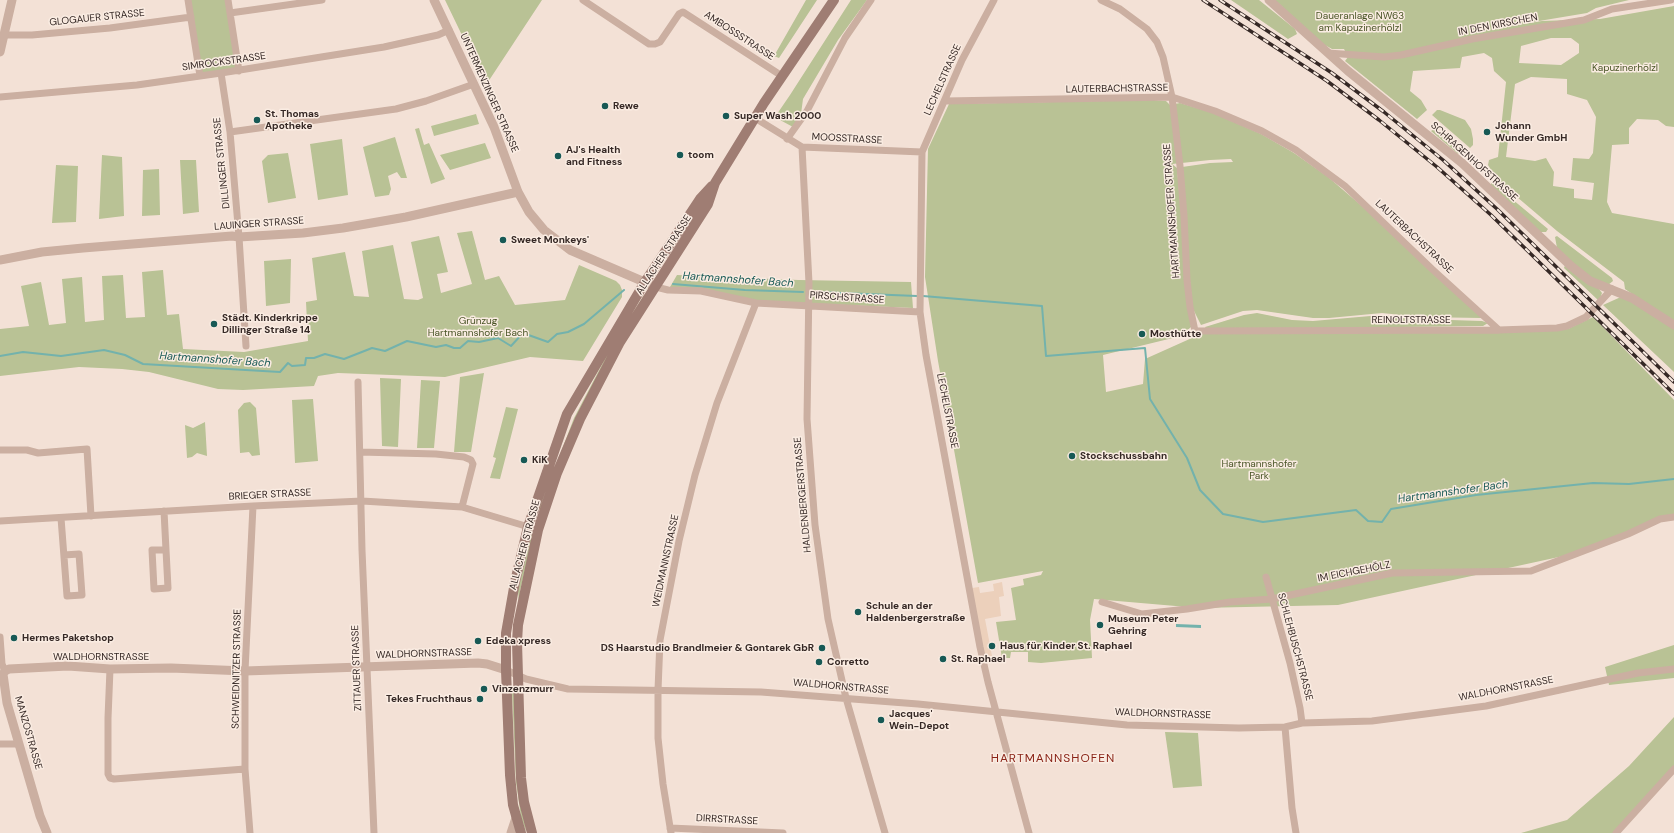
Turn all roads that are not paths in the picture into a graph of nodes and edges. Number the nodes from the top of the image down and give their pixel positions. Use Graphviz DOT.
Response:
graph roads {
  1 [pos="12,0"];
  2 [pos="188,0"];
  3 [pos="228,0"];
  4 [pos="322,0"];
  5 [pos="434,0"];
  6 [pos="583,0"];
  7 [pos="834,0"];
  8 [pos="871,0"];
  9 [pos="994,0"];
  10 [pos="1101,0"];
  11 [pos="1269,0"];
  12 [pos="1671,0"];
  13 [pos="230,13"];
  14 [pos="191,17"];
  15 [pos="449,30"];
  16 [pos="4,35"];
  17 [pos="0,52"];
  18 [pos="1328,52"];
  19 [pos="239,70"];
  20 [pos="221,73"];
  21 [pos="200,76"];
  22 [pos="782,76"];
  23 [pos="474,84"];
  24 [pos="0,97"];
  25 [pos="1172,98"];
  26 [pos="944,102"];
  27 [pos="755,118"];
  28 [pos="230,132"];
  29 [pos="787,139"];
  30 [pos="802,147"];
  31 [pos="922,152"];
  32 [pos="715,184"];
  33 [pos="518,192"];
  34 [pos="239,237"];
  35 [pos="0,260"];
  36 [pos="645,282"];
  37 [pos="656,287"];
  38 [pos="1612,289"];
  39 [pos="756,304"];
  40 [pos="809,305"];
  41 [pos="920,312"];
  42 [pos="1674,325"];
  43 [pos="1500,330"];
  44 [pos="1195,331"];
  45 [pos="246,346"];
  46 [pos="358,382"];
  47 [pos="0,450"];
  48 [pos="360,452"];
  49 [pos="362,501"];
  50 [pos="253,506"];
  51 [pos="462,507"];
  52 [pos="164,511"];
  53 [pos="91,516"];
  54 [pos="1674,517"];
  55 [pos="61,518"];
  56 [pos="0,521"];
  57 [pos="528,527"];
  58 [pos="538,530"];
  59 [pos="166,550"];
  60 [pos="64,555"];
  61 [pos="1266,577"];
  62 [pos="1272,599"];
  63 [pos="1102,602"];
  64 [pos="0,637"];
  65 [pos="367,667"];
  66 [pos="110,669"];
  67 [pos="1674,669"];
  68 [pos="506,670"];
  69 [pos="245,672"];
  70 [pos="518,675"];
  71 [pos="3,676"];
  72 [pos="658,690"];
  73 [pos="846,698"];
  74 [pos="996,713"];
  75 [pos="1302,723"];
  76 [pos="1285,727"];
  77 [pos="0,744"];
  78 [pos="19,744"];
  79 [pos="245,769"];
  80 [pos="1674,769"];
  81 [pos="516,818"];
  82 [pos="670,831"];
  83 [pos="47,833"];
  84 [pos="250,833"];
  85 [pos="374,833"];
  86 [pos="511,833"];
  87 [pos="521,833"];
  88 [pos="532,833"];
  89 [pos="783,833"];
  90 [pos="886,833"];
  91 [pos="1029,833"];
  92 [pos="1296,833"];
  93 [pos="1616,833"];
  1 -- 16 [label="street"];
  2 -- 14 [label="street"];
  3 -- 13 [label="street"];
  4 -- 13 [label="street"];
  5 -- 15 [label="street, UNTERMENZINGER STRASSE"];
  6 -- 22 [label="street, AMBOSSSTRASSE"];
  7 -- 22 [label="main road, ALLACHER STRASSE"];
  8 -- 29 [label="street"];
  9 -- 26 [label="street, LECHELSTRASSE"];
  10 -- 25 [label="street, HARTMANNSHOFER STRASSE"];
  11 -- 18 [label="street, SCHRAGENHOFSTRASSE"];
  12 -- 18 [label="street, IN DEN KIRSCHEN"];
  13 -- 19 [label="street"];
  14 -- 16 [label="street, GLOGAUER STRASSE"];
  14 -- 21 [label="street"];
  15 -- 19 [label="street, SIMROCKSTRASSE"];
  15 -- 23 [label="street, UNTERMENZINGER STRASSE"];
  16 -- 17 [label="street"];
  18 -- 38 [label="street, SCHRAGENHOFSTRASSE"];
  19 -- 20 [label="street, SIMROCKSTRASSE"];
  20 -- 21 [label="street, SIMROCKSTRASSE"];
  20 -- 28 [label="street, DILLINGER STRASSE"];
  21 -- 24 [label="street, SIMROCKSTRASSE"];
  22 -- 27 [label="main road, ALLACHER STRASSE"];
  23 -- 28 [label="street"];
  23 -- 33 [label="street, UNTERMENZINGER STRASSE"];
  25 -- 26 [label="street, LAUTERBACHSTRASSE"];
  25 -- 43 [label="street, LAUTERBACHSTRASSE"];
  25 -- 44 [label="street, HARTMANNSHOFER STRASSE"];
  26 -- 31 [label="street, LECHELSTRASSE"];
  27 -- 29 [label="street, MOOSSTRASSE"];
  27 -- 32 [label="main road, ALLACHER STRASSE"];
  28 -- 34 [label="street, DILLINGER STRASSE"];
  29 -- 30 [label="street, MOOSSTRASSE"];
  30 -- 31 [label="street, MOOSSTRASSE"];
  30 -- 40 [label="street, HALDENBERGERSTRASSE"];
  31 -- 41 [label="street, LECHELSTRASSE"];
  32 -- 36 [label="main road, ALLACHER STRASSE"];
  32 -- 37 [label="main road, ALLACHER STRASSE"];
  33 -- 34 [label="street, LAUINGER STRASSE"];
  33 -- 36 [label="street, UNTERMENZINGER STRASSE"];
  34 -- 35 [label="street, LAUINGER STRASSE"];
  34 -- 45 [label="street, DILLINGER STRASSE"];
  36 -- 37 [label="street, UNTERMENZINGER STRASSE"];
  36 -- 57 [label="main road, ALLACHER STRASSE"];
  37 -- 39 [label="street, PIRSCHSTRASSE"];
  37 -- 58 [label="main road, ALLACHER STRASSE"];
  38 -- 42 [label="street, SCHRAGENHOFSTRASSE"];
  38 -- 43 [label="street, REINOLTSTRASSE"];
  39 -- 40 [label="street, PIRSCHSTRASSE"];
  39 -- 72 [label="street, WEIDMANNSTRASSE"];
  40 -- 41 [label="street, PIRSCHSTRASSE"];
  40 -- 73 [label="street, HALDENBERGERSTRASSE"];
  41 -- 74 [label="street, LECHELSTRASSE"];
  43 -- 44 [label="street, REINOLTSTRASSE"];
  46 -- 48 [label="street, ZITTAUER STRASSE"];
  47 -- 53 [label="street"];
  48 -- 49 [label="street, ZITTAUER STRASSE"];
  48 -- 51 [label="street"];
  49 -- 50 [label="street, BRIEGER STRASSE"];
  49 -- 51 [label="street, BRIEGER STRASSE"];
  49 -- 65 [label="street, ZITTAUER STRASSE"];
  50 -- 52 [label="street, BRIEGER STRASSE"];
  50 -- 69 [label="street, SCHWEIDNITZER STRASSE"];
  51 -- 57 [label="street, BRIEGER STRASSE"];
  52 -- 53 [label="street, BRIEGER STRASSE"];
  52 -- 59 [label="street"];
  53 -- 55 [label="street, BRIEGER STRASSE"];
  54 -- 62 [label="street, IM EICHGEHÖLZ"];
  55 -- 56 [label="street, BRIEGER STRASSE"];
  55 -- 60 [label="street"];
  57 -- 58 [label="street, BRIEGER STRASSE"];
  57 -- 68 [label="main road, ALLACHER STRASSE"];
  58 -- 70 [label="main road, ALLACHER STRASSE"];
  59 -- 59 [label="street"];
  60 -- 60 [label="street"];
  61 -- 62 [label="street, SCHLEHBUSCHSTRASSE"];
  62 -- 63 [label="street, IM EICHGEHÖLZ"];
  62 -- 75 [label="street, SCHLEHBUSCHSTRASSE"];
  64 -- 71 [label="street, MANZOSTRASSE"];
  65 -- 68 [label="street, WALDHORNSTRASSE"];
  65 -- 69 [label="street, WALDHORNSTRASSE"];
  65 -- 85 [label="street, ZITTAUER STRASSE"];
  66 -- 69 [label="street, WALDHORNSTRASSE"];
  66 -- 71 [label="street, WALDHORNSTRASSE"];
  66 -- 79 [label="street"];
  67 -- 75 [label="street, WALDHORNSTRASSE"];
  68 -- 70 [label="street, WALDHORNSTRASSE"];
  68 -- 81 [label="main road, ALLACHER STRASSE"];
  69 -- 79 [label="street, SCHWEIDNITZER STRASSE"];
  70 -- 72 [label="street, WALDHORNSTRASSE"];
  70 -- 88 [label="main road, ALLACHER STRASSE"];
  71 -- 78 [label="street, MANZOSTRASSE"];
  72 -- 73 [label="street, WALDHORNSTRASSE"];
  72 -- 82 [label="street, WEIDMANNSTRASSE"];
  73 -- 74 [label="street, WALDHORNSTRASSE"];
  73 -- 90 [label="street, HALDENBERGERSTRASSE"];
  74 -- 76 [label="street, WALDHORNSTRASSE"];
  74 -- 91 [label="street, LECHELSTRASSE"];
  75 -- 76 [label="street, WALDHORNSTRASSE"];
  76 -- 92 [label="street"];
  77 -- 78 [label="street"];
  78 -- 83 [label="street, MANZOSTRASSE"];
  79 -- 84 [label="street, SCHWEIDNITZER STRASSE"];
  80 -- 93 [label="street"];
  81 -- 86 [label="street, ALLACHER STRASSE"];
  81 -- 87 [label="main road"];
  82 -- 89 [label="street, DIRRSTRASSE"];
}
